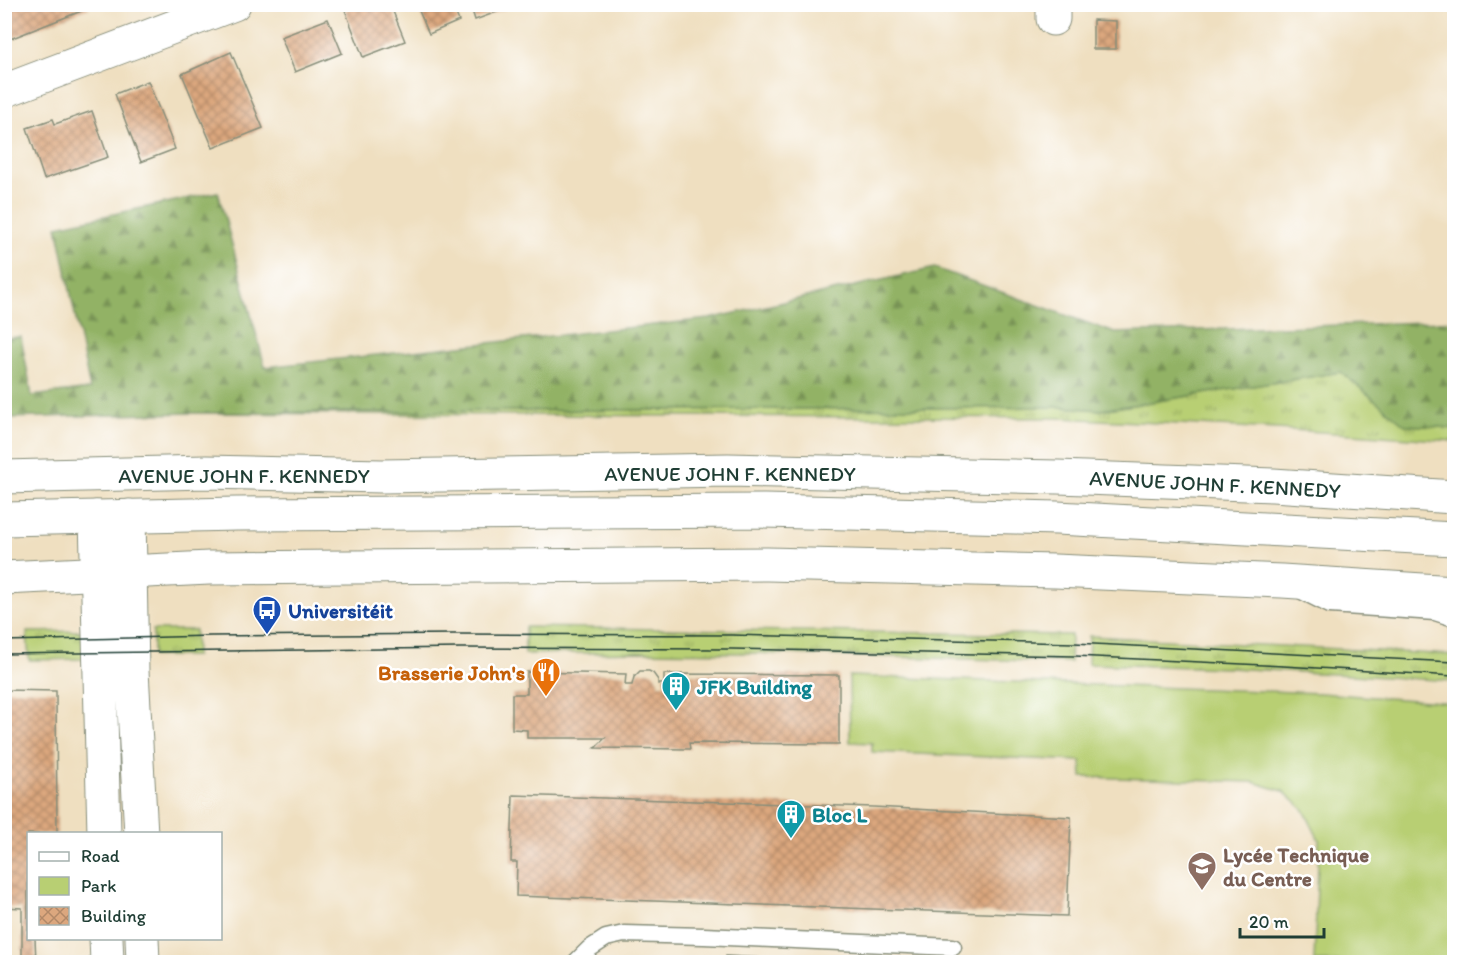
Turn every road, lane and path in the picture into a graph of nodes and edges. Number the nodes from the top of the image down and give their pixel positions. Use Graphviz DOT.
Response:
graph roads {
  1 [pos="234,4"];
  2 [pos="4,91"];
  3 [pos="4,477"];
  4 [pos="1455,496"];
  5 [pos="129,516"];
  6 [pos="96,517"];
  7 [pos="4,519"];
  8 [pos="1455,539"];
  9 [pos="130,572"];
  10 [pos="98,574"];
  11 [pos="4,578"];
  12 [pos="1282,581"];
  13 [pos="1455,592"];
  14 [pos="1455,618"];
  15 [pos="104,832"];
  16 [pos="141,832"];
  17 [pos="106,940"];
  18 [pos="142,940"];
  19 [pos="953,947"];
  20 [pos="107,963"];
  21 [pos="143,963"];
  22 [pos="576,963"];
  1 -- 2 [label="main road"];
  3 -- 4 [label="main road, AVENUE JOHN F. KENNEDY"];
  5 -- 6 [label="main road, AVENUE JOHN F. KENNEDY"];
  5 -- 8 [label="main road, AVENUE JOHN F. KENNEDY"];
  5 -- 9 [label="main road"];
  6 -- 7 [label="main road, AVENUE JOHN F. KENNEDY"];
  6 -- 10 [label="main road"];
  9 -- 10 [label="main road"];
  9 -- 12 [label="main road"];
  9 -- 16 [label="main road"];
  10 -- 11 [label="main road"];
  10 -- 15 [label="main road"];
  12 -- 13 [label="main road"];
  12 -- 14 [label="lane"];
  17 -- 20 [label="main road"];
  18 -- 21 [label="main road"];
  19 -- 22 [label="lane"];
}
